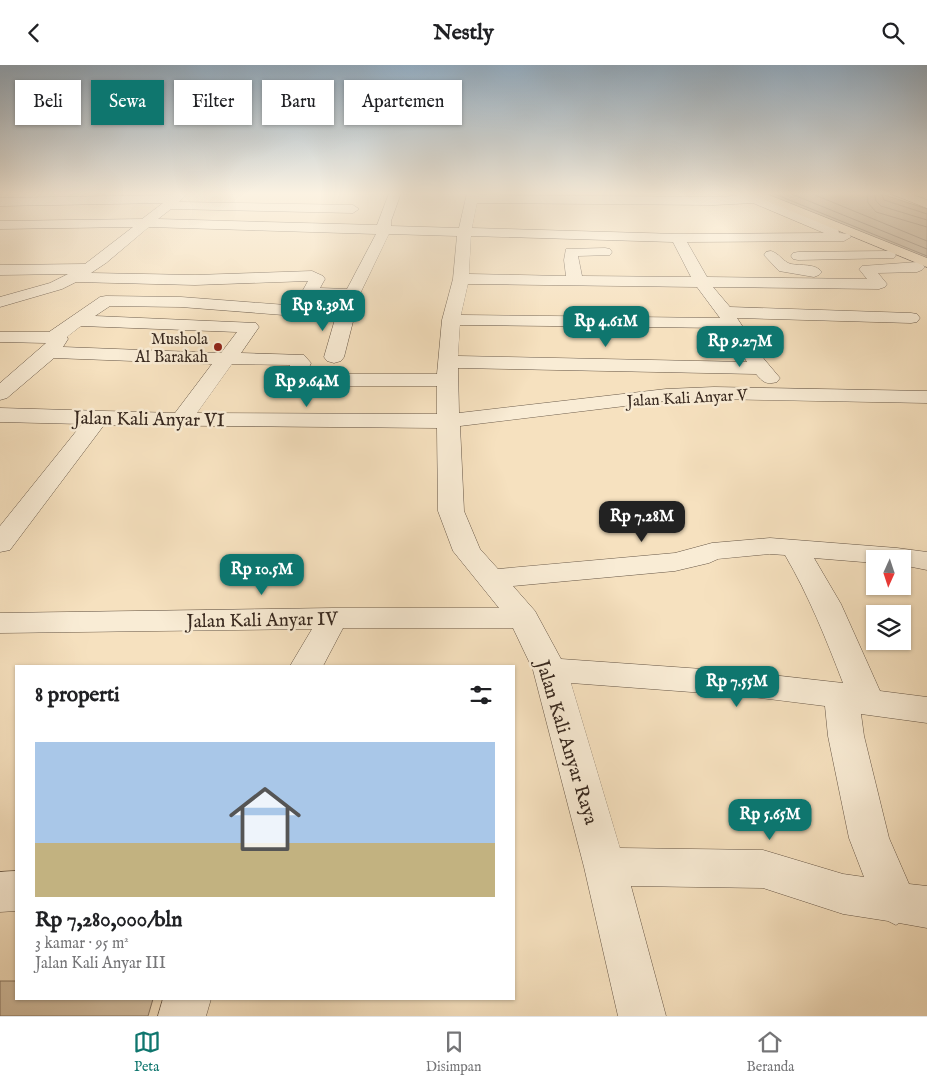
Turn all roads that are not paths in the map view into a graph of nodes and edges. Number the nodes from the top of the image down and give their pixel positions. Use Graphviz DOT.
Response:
graph roads {
  1 [pos="128,237"];
  2 [pos="381,237"];
  3 [pos="470,237"];
  4 [pos="482,237"];
  5 [pos="657,237"];
  6 [pos="781,237"];
  7 [pos="845,237"];
  8 [pos="853,237"];
  9 [pos="678,238"];
  10 [pos="619,253"];
  11 [pos="678,254"];
  12 [pos="705,254"];
  13 [pos="752,255"];
  14 [pos="771,255"];
  15 [pos="888,255"];
  16 [pos="924,267"];
  17 [pos="0,270"];
  18 [pos="82,273"];
  19 [pos="575,281"];
  20 [pos="702,283"];
  21 [pos="825,284"];
  22 [pos="879,285"];
  23 [pos="352,294"];
  24 [pos="0,302"];
  25 [pos="345,315"];
  26 [pos="728,318"];
  27 [pos="451,319"];
  28 [pos="76,321"];
  29 [pos="0,337"];
  30 [pos="51,345"];
  31 [pos="334,357"];
  32 [pos="227,358"];
  33 [pos="762,368"];
  34 [pos="448,371"];
  35 [pos="779,394"];
  36 [pos="0,395"];
  37 [pos="927,397"];
  38 [pos="291,400"];
  39 [pos="366,400"];
  40 [pos="0,415"];
  41 [pos="98,419"];
  42 [pos="181,420"];
  43 [pos="449,421"];
  44 [pos="0,544"];
  45 [pos="794,548"];
  46 [pos="927,561"];
  47 [pos="490,579"];
  48 [pos="333,618"];
  49 [pos="524,618"];
  50 [pos="0,623"];
  51 [pos="308,665"];
  52 [pos="550,670"];
  53 [pos="854,699"];
  54 [pos="927,710"];
  55 [pos="605,867"];
  56 [pos="0,891"];
  57 [pos="15,891"];
  58 [pos="912,906"];
  59 [pos="187,1000"];
  60 [pos="182,1016"];
  61 [pos="642,1016"];
  1 -- 18 [label="street"];
  2 -- 23 [label="street"];
  3 -- 27 [label="street, Jalan Kali Anyar Raya"];
  4 -- 19 [label="street"];
  5 -- 9 [label="street"];
  6 -- 9 [label="street"];
  7 -- 15 [label="street"];
  8 -- 16 [label="main road"];
  9 -- 11 [label="street"];
  10 -- 19 [label="street"];
  11 -- 12 [label="street"];
  11 -- 20 [label="street"];
  13 -- 14 [label="street"];
  14 -- 15 [label="street"];
  14 -- 21 [label="street"];
  15 -- 16 [label="street"];
  16 -- 22 [label="street"];
  17 -- 18 [label="street"];
  18 -- 23 [label="street"];
  18 -- 24 [label="street"];
  19 -- 20 [label="street"];
  20 -- 21 [label="street"];
  20 -- 26 [label="street"];
  21 -- 22 [label="street"];
  22 -- 26 [label="street"];
  23 -- 25 [label="street"];
  25 -- 28 [label="street"];
  25 -- 31 [label="street"];
  26 -- 27 [label="street"];
  26 -- 33 [label="street"];
  27 -- 34 [label="street, Jalan Kali Anyar Raya"];
  28 -- 30 [label="street"];
  28 -- 32 [label="street"];
  29 -- 30 [label="street"];
  30 -- 32 [label="street"];
  30 -- 36 [label="street"];
  32 -- 38 [label="street"];
  32 -- 42 [label="street"];
  33 -- 34 [label="street"];
  33 -- 35 [label="street"];
  34 -- 39 [label="street"];
  34 -- 43 [label="street, Jalan Kali Anyar Raya"];
  35 -- 37 [label="street, Jalan Kali Anyar V"];
  35 -- 43 [label="street, Jalan Kali Anyar V"];
  38 -- 39 [label="street, Jalan Kali Anyar VI"];
  38 -- 39 [label="street"];
  38 -- 42 [label="street, Jalan Kali Anyar VI"];
  39 -- 43 [label="street, Jalan Kali Anyar VI"];
  40 -- 41 [label="street, Jalan Kali Anyar VI"];
  41 -- 42 [label="street, Jalan Kali Anyar VI"];
  41 -- 44 [label="street"];
  43 -- 47 [label="street, Jalan Kali Anyar Raya"];
  45 -- 46 [label="street"];
  45 -- 47 [label="street"];
  45 -- 53 [label="street"];
  47 -- 49 [label="street, Jalan Kali Anyar Raya"];
  48 -- 49 [label="street, Jalan Kali Anyar IV"];
  48 -- 50 [label="street, Jalan Kali Anyar IV"];
  48 -- 51 [label="street"];
  49 -- 52 [label="street, Jalan Kali Anyar Raya"];
  52 -- 53 [label="street"];
  52 -- 55 [label="street, Jalan Kali Anyar Raya"];
  53 -- 54 [label="street"];
  53 -- 58 [label="street"];
  55 -- 58 [label="street"];
  55 -- 61 [label="street, Jalan Kali Anyar Raya"];
  56 -- 57 [label="street"];
  59 -- 60 [label="street"];
}
